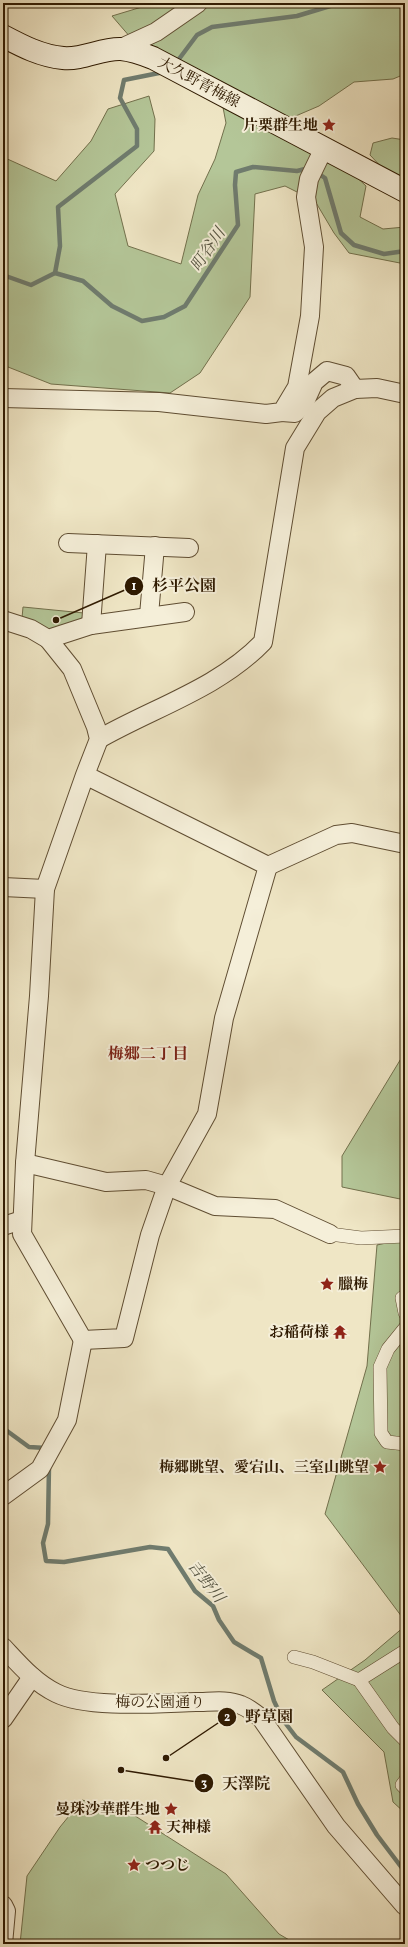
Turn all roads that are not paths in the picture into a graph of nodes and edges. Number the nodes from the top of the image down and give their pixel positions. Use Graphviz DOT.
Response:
graph roads {
  1 [pos="191,5"];
  2 [pos="3,36"];
  3 [pos="119,49"];
  4 [pos="320,155"];
  5 [pos="405,191"];
  6 [pos="356,389"];
  7 [pos="405,394"];
  8 [pos="3,398"];
  9 [pos="282,412"];
  10 [pos="68,543"];
  11 [pos="97,544"];
  12 [pos="155,546"];
  13 [pos="189,548"];
  14 [pos="185,612"];
  15 [pos="149,615"];
  16 [pos="3,620"];
  17 [pos="91,625"];
  18 [pos="48,639"];
  19 [pos="99,739"];
  20 [pos="85,775"];
  21 [pos="405,844"];
  22 [pos="268,866"];
  23 [pos="3,887"];
  24 [pos="46,889"];
  25 [pos="25,1163"];
  26 [pos="167,1186"];
  27 [pos="22,1220"];
  28 [pos="3,1226"];
  29 [pos="330,1234"];
  30 [pos="405,1236"];
  31 [pos="405,1296"];
  32 [pos="405,1312"];
  33 [pos="405,1328"];
  34 [pos="83,1340"];
  35 [pos="405,1444"];
  36 [pos="3,1496"];
  37 [pos="3,1647"];
  38 [pos="405,1651"];
  39 [pos="294,1657"];
  40 [pos="32,1677"];
  41 [pos="359,1680"];
  42 [pos="3,1719"];
  43 [pos="405,1740"];
  44 [pos="405,1781"];
  45 [pos="405,1788"];
  46 [pos="3,1905"];
  47 [pos="405,1906"];
  48 [pos="3,1944"];
  1 -- 3 [label="street"];
  2 -- 3 [label="main road, 大久野青梅線"];
  3 -- 4 [label="main road, 大久野青梅線"];
  4 -- 5 [label="main road, 大久野青梅線"];
  4 -- 9 [label="street"];
  6 -- 7 [label="street"];
  6 -- 9 [label="street"];
  6 -- 19 [label="street"];
  8 -- 9 [label="street"];
  10 -- 11 [label="street"];
  11 -- 12 [label="street"];
  11 -- 17 [label="street"];
  12 -- 13 [label="street"];
  12 -- 15 [label="street"];
  14 -- 15 [label="street"];
  15 -- 17 [label="street"];
  16 -- 18 [label="street"];
  17 -- 18 [label="street"];
  18 -- 19 [label="street"];
  19 -- 20 [label="street"];
  20 -- 22 [label="street"];
  20 -- 24 [label="street"];
  21 -- 22 [label="street"];
  22 -- 26 [label="street"];
  23 -- 24 [label="street"];
  24 -- 25 [label="street"];
  25 -- 26 [label="street"];
  25 -- 27 [label="street"];
  26 -- 29 [label="street"];
  26 -- 34 [label="street"];
  27 -- 28 [label="street"];
  27 -- 34 [label="street"];
  29 -- 30 [label="street"];
  31 -- 32 [label="street"];
  33 -- 35 [label="street"];
  34 -- 36 [label="street"];
  37 -- 40 [label="street, 梅の公園通り"];
  38 -- 41 [label="street"];
  39 -- 41 [label="street"];
  40 -- 42 [label="street"];
  40 -- 47 [label="street, 梅の公園通り"];
  41 -- 43 [label="street"];
  44 -- 45 [label="street"];
  46 -- 48 [label="street"];
}
